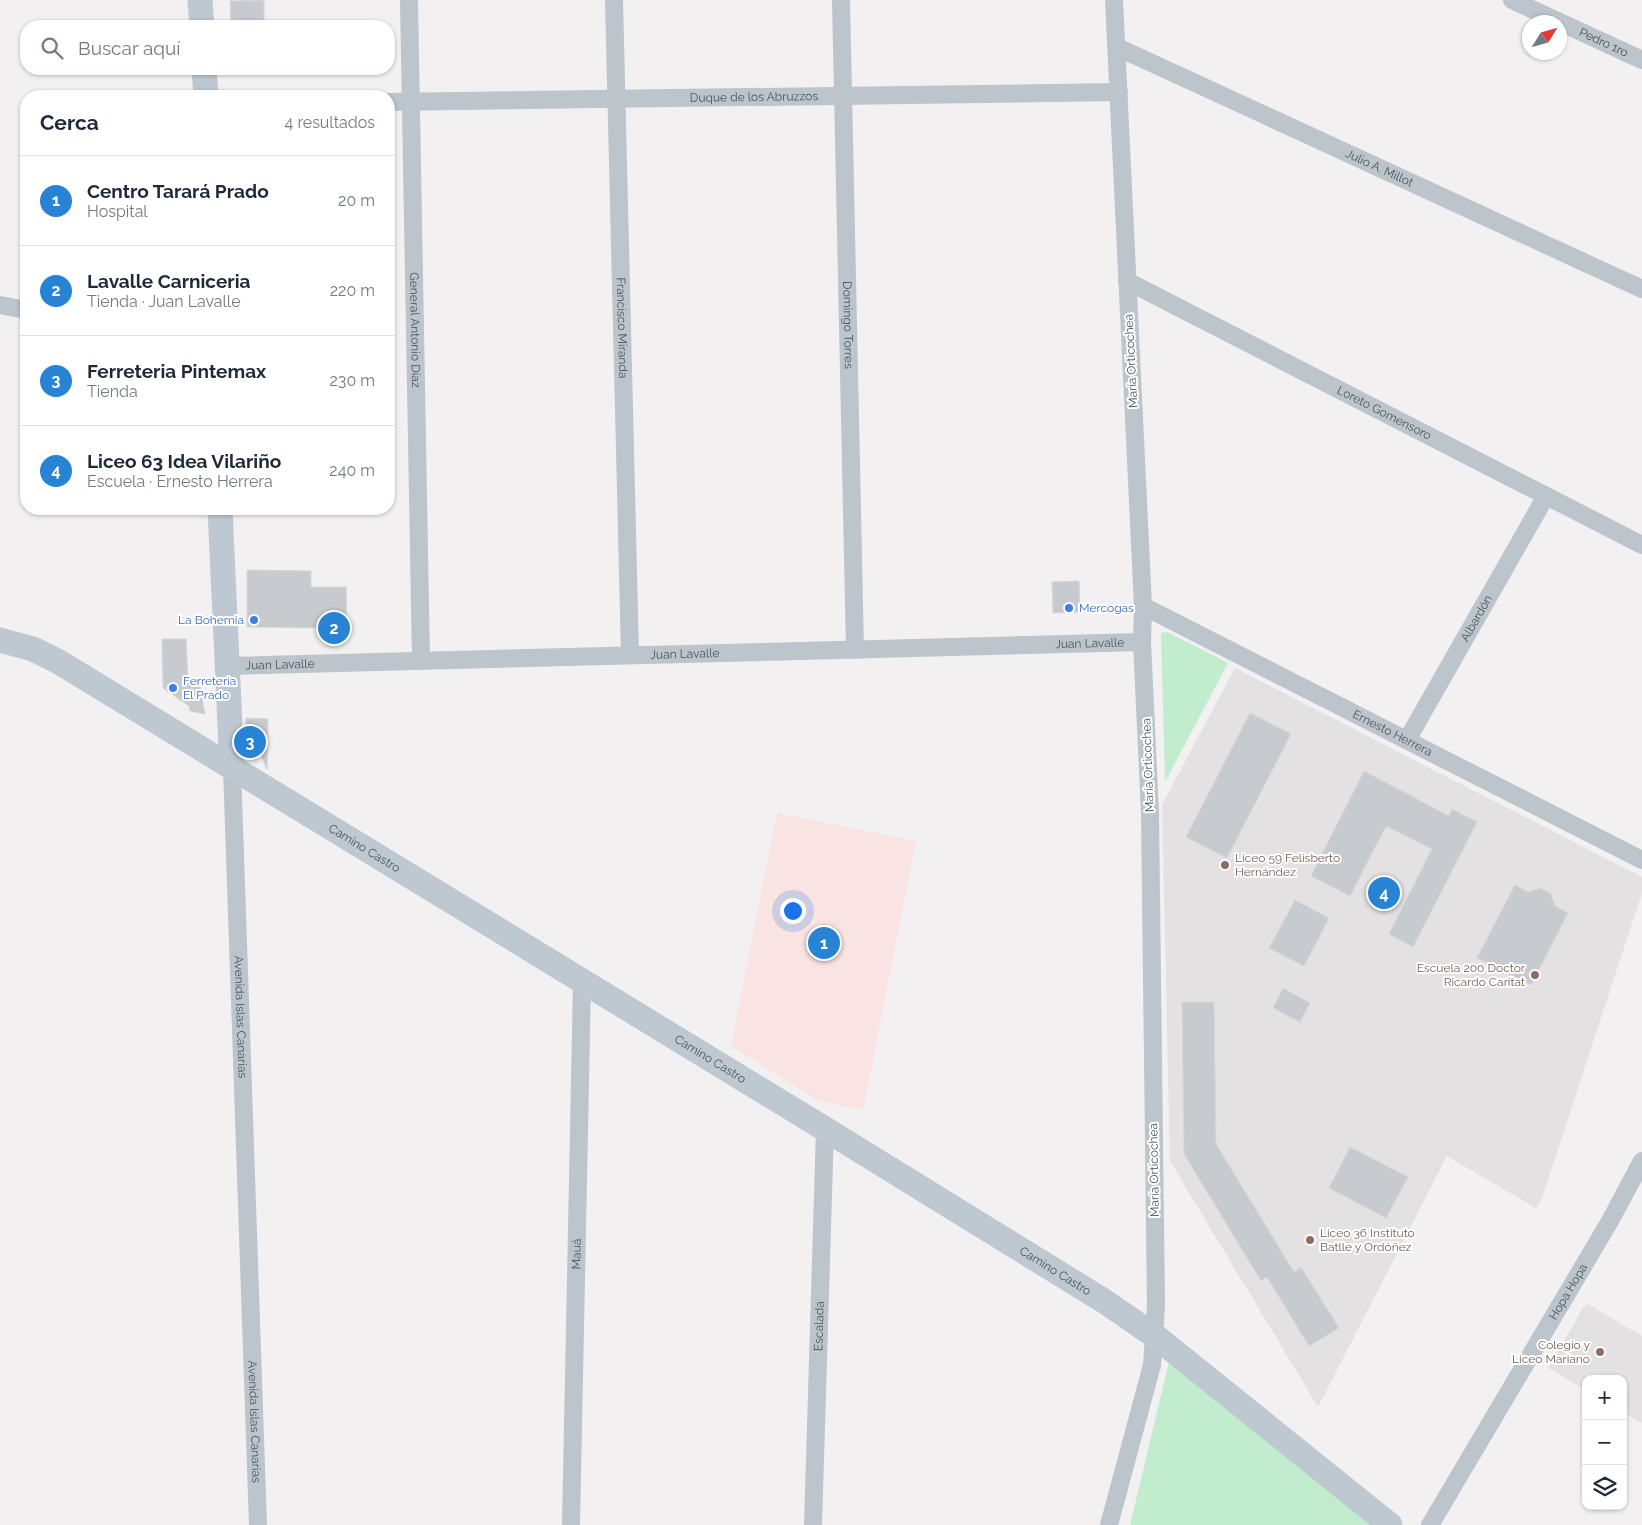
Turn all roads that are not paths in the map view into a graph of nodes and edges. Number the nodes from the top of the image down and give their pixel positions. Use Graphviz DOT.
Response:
graph roads {
  1 [pos="200,0"];
  2 [pos="409,0"];
  3 [pos="614,0"];
  4 [pos="841,0"];
  5 [pos="1114,0"];
  6 [pos="1512,0"];
  7 [pos="202,20"];
  8 [pos="1117,47"];
  9 [pos="1642,60"];
  10 [pos="204,75"];
  11 [pos="206,90"];
  12 [pos="1119,92"];
  13 [pos="842,96"];
  14 [pos="616,99"];
  15 [pos="395,102"];
  16 [pos="411,102"];
  17 [pos="1127,281"];
  18 [pos="1642,289"];
  19 [pos="0,305"];
  20 [pos="20,309"];
  21 [pos="1546,496"];
  22 [pos="220,515"];
  23 [pos="1642,545"];
  24 [pos="1143,606"];
  25 [pos="0,640"];
  26 [pos="1142,642"];
  27 [pos="855,650"];
  28 [pos="630,655"];
  29 [pos="422,661"];
  30 [pos="226,666"];
  31 [pos="1407,740"];
  32 [pos="232,768"];
  33 [pos="1642,860"];
  34 [pos="582,982"];
  35 [pos="826,1129"];
  36 [pos="1642,1161"];
  37 [pos="1155,1336"];
  38 [pos="258,1525"];
  39 [pos="571,1525"];
  40 [pos="813,1525"];
  41 [pos="1108,1525"];
  42 [pos="1390,1525"];
  43 [pos="1430,1525"];
  1 -- 7 [label="street"];
  2 -- 16 [label="street, General Antonio Díaz"];
  3 -- 14 [label="street, Francisco Miranda"];
  4 -- 13 [label="street, Domingo Torres"];
  5 -- 8 [label="street, María Orticochea"];
  6 -- 9 [label="street, Pedro 1ro"];
  8 -- 12 [label="street, María Orticochea"];
  8 -- 18 [label="street, Julio A. Millot"];
  10 -- 11 [label="street"];
  12 -- 13 [label="street, Duque de los Abruzzos"];
  12 -- 17 [label="street, María Orticochea"];
  13 -- 14 [label="street, Duque de los Abruzzos"];
  13 -- 27 [label="street, Domingo Torres"];
  14 -- 16 [label="street, Duque de los Abruzzos"];
  14 -- 28 [label="street, Francisco Miranda"];
  15 -- 16 [label="street, Duque de los Abruzzos"];
  16 -- 29 [label="street, General Antonio Díaz"];
  17 -- 21 [label="street, Loreto Gomensoro"];
  17 -- 24 [label="street, María Orticochea"];
  19 -- 20 [label="street"];
  21 -- 23 [label="street, Loreto Gomensoro"];
  21 -- 31 [label="street, Albardón"];
  22 -- 30 [label="street, Avenida Islas Canarias"];
  24 -- 26 [label="street, María Orticochea"];
  24 -- 31 [label="street, Ernesto Herrera"];
  25 -- 32 [label="street, Camino Castro"];
  26 -- 27 [label="street, Juan Lavalle"];
  26 -- 37 [label="street, María Orticochea"];
  27 -- 28 [label="street, Juan Lavalle"];
  28 -- 29 [label="street, Juan Lavalle"];
  29 -- 30 [label="street, Juan Lavalle"];
  30 -- 32 [label="street, Avenida Islas Canarias"];
  31 -- 33 [label="street, Ernesto Herrera"];
  32 -- 34 [label="street, Camino Castro"];
  32 -- 38 [label="street, Avenida Islas Canarias"];
  34 -- 35 [label="street, Camino Castro"];
  34 -- 39 [label="street, Mauá"];
  35 -- 37 [label="street, Camino Castro"];
  35 -- 40 [label="street, Escalada"];
  36 -- 43 [label="street, Hopa Hopa"];
  37 -- 41 [label="street, María Orticochea"];
  37 -- 42 [label="street, Camino Castro"];
}
